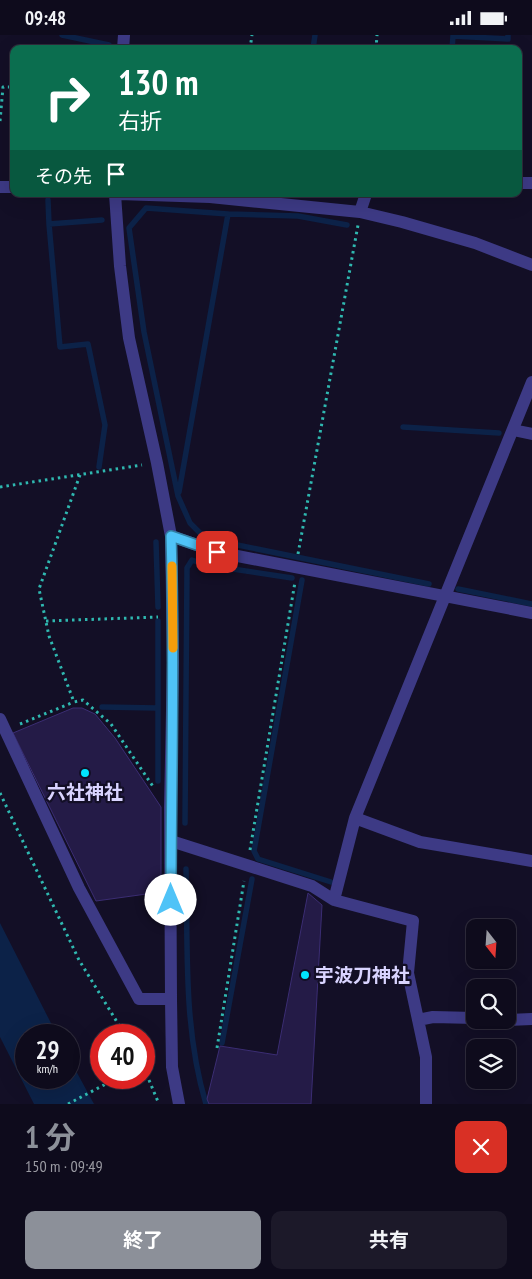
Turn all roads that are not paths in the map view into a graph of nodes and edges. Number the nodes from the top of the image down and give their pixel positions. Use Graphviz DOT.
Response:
graph roads {
  1 [pos="117,197"];
  2 [pos="210,197"];
  3 [pos="365,197"];
  4 [pos="360,213"];
  5 [pos="532,265"];
  6 [pos="532,382"];
  7 [pos="513,430"];
  8 [pos="532,433"];
  9 [pos="171,536"];
  10 [pos="445,597"];
  11 [pos="532,613"];
  12 [pos="3,725"];
  13 [pos="355,818"];
  14 [pos="171,841"];
  15 [pos="532,861"];
  16 [pos="334,901"];
  17 [pos="171,999"];
  18 [pos="466,1018"];
  19 [pos="532,1019"];
  20 [pos="418,1020"];
  21 [pos="516,1020"];
  22 [pos="179,1104"];
  23 [pos="426,1104"];
  1 -- 9 [label="street"];
  2 -- 4 [label="street"];
  3 -- 4 [label="street"];
  4 -- 5 [label="street"];
  6 -- 7 [label="street"];
  7 -- 8 [label="street"];
  7 -- 10 [label="street"];
  9 -- 10 [label="street"];
  9 -- 14 [label="street"];
  10 -- 11 [label="street"];
  10 -- 13 [label="street"];
  12 -- 17 [label="street"];
  13 -- 15 [label="street"];
  13 -- 16 [label="street"];
  14 -- 16 [label="street"];
  14 -- 17 [label="street"];
  16 -- 20 [label="street"];
  17 -- 22 [label="street"];
  18 -- 20 [label="street"];
  19 -- 21 [label="street"];
  20 -- 23 [label="street"];
}
